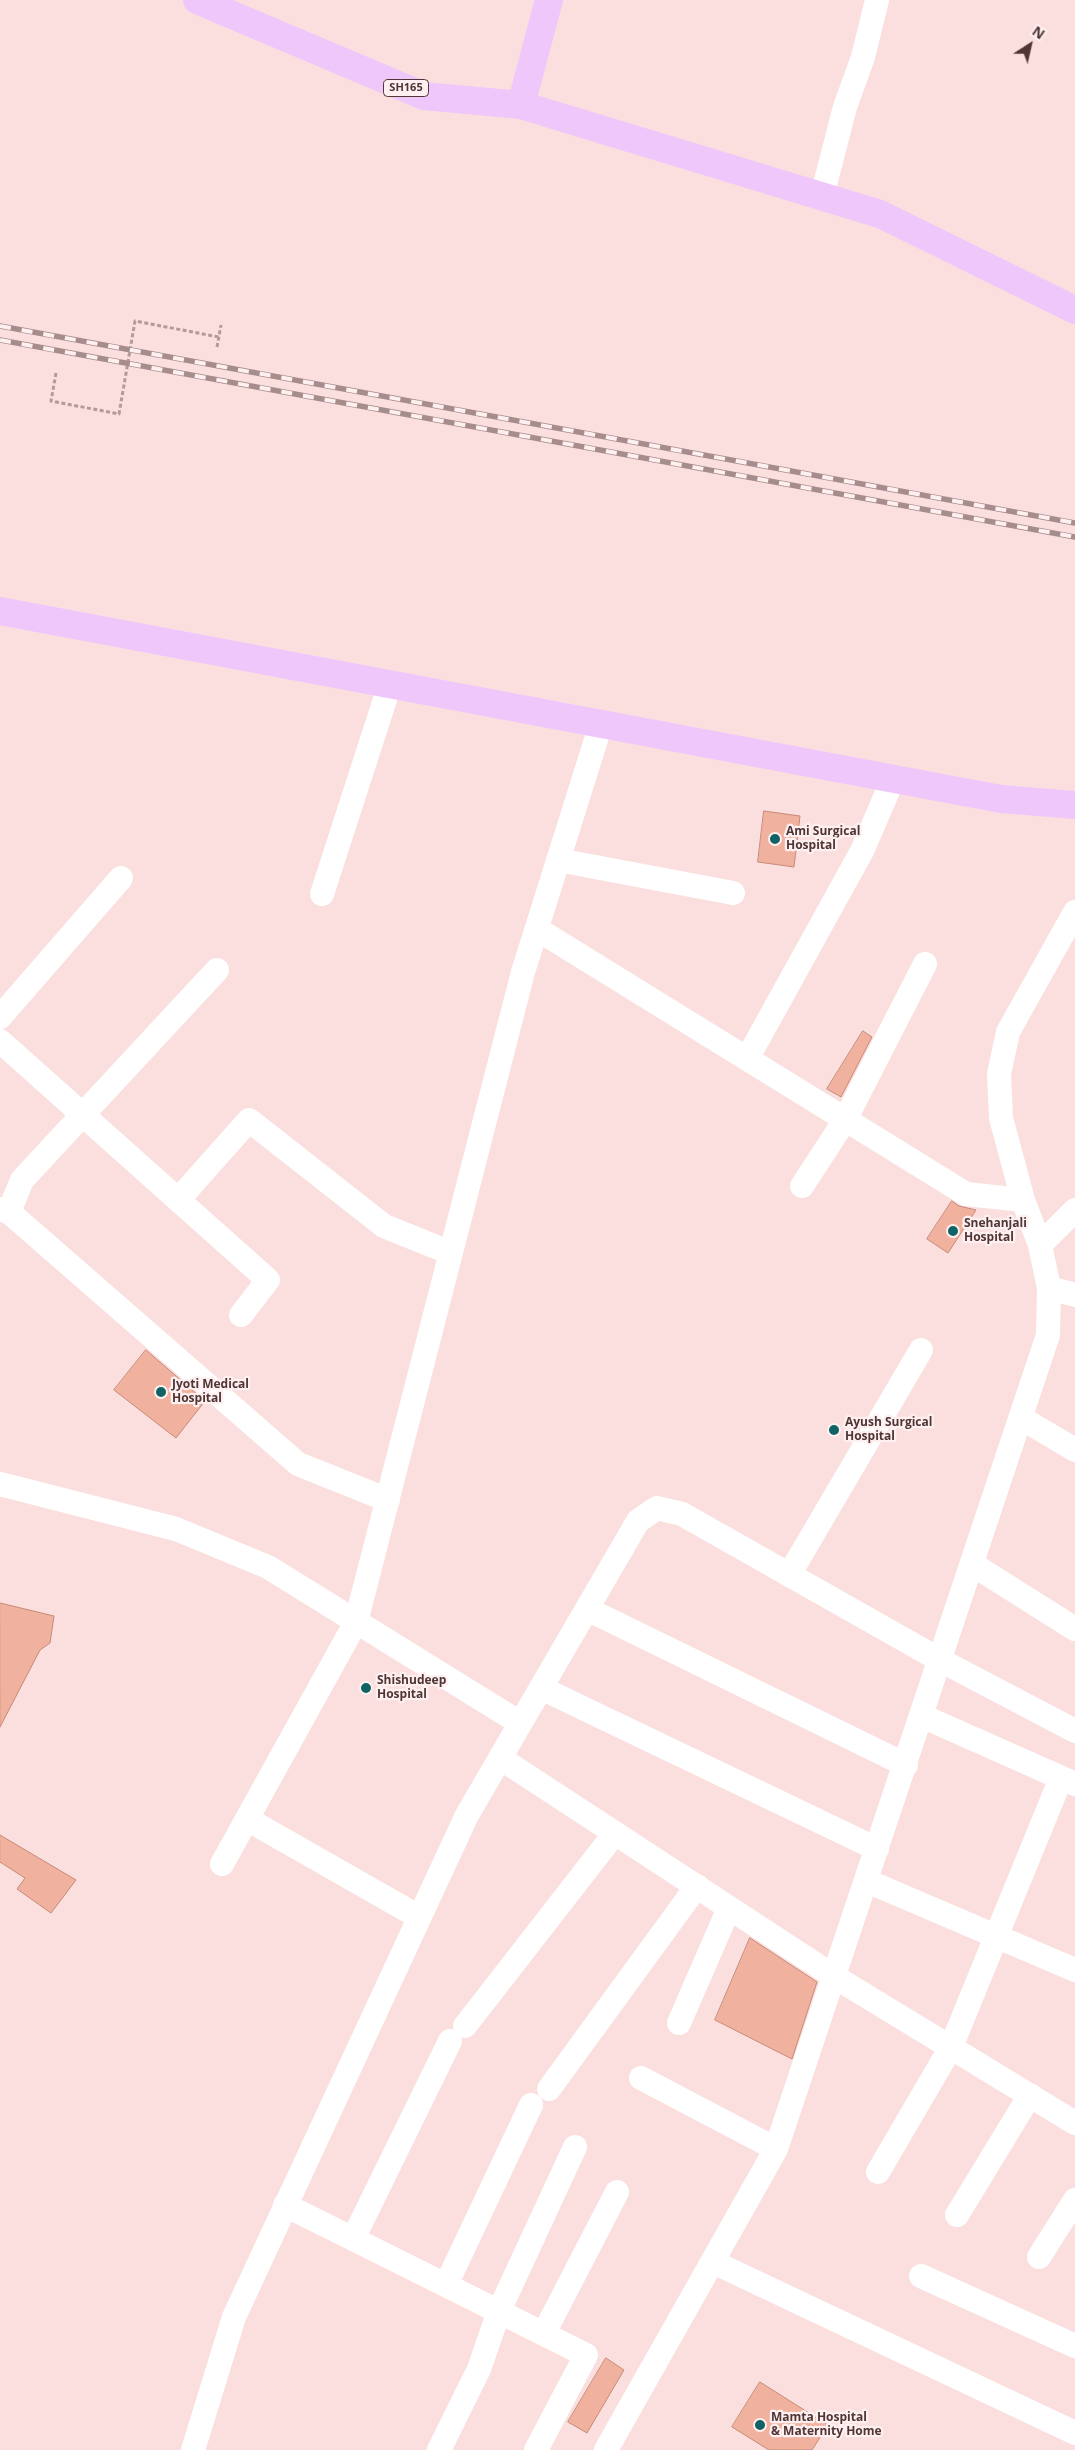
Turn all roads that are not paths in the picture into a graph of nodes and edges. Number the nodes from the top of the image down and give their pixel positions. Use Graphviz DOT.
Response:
graph roads {
  1 [pos="197,0"];
  2 [pos="549,0"];
  3 [pos="877,0"];
  4 [pos="521,105"];
  5 [pos="822,196"];
  6 [pos="1075,310"];
  7 [pos="0,611"];
  8 [pos="390,684"];
  9 [pos="601,724"];
  10 [pos="893,778"];
  11 [pos="1075,805"];
  12 [pos="558,860"];
  13 [pos="121,878"];
  14 [pos="322,894"];
  15 [pos="733,894"];
  16 [pos="1075,912"];
  17 [pos="537,929"];
  18 [pos="925,964"];
  19 [pos="217,970"];
  20 [pos="0,1017"];
  21 [pos="0,1041"];
  22 [pos="747,1059"];
  23 [pos="82,1115"];
  24 [pos="845,1120"];
  25 [pos="802,1186"];
  26 [pos="178,1200"];
  27 [pos="1022,1200"];
  28 [pos="5,1210"];
  29 [pos="1075,1210"];
  30 [pos="1040,1245"];
  31 [pos="451,1253"];
  32 [pos="1050,1288"];
  33 [pos="1075,1295"];
  34 [pos="241,1315"];
  35 [pos="921,1350"];
  36 [pos="1021,1418"];
  37 [pos="1075,1450"];
  38 [pos="0,1484"];
  39 [pos="388,1500"];
  40 [pos="972,1564"];
  41 [pos="789,1574"];
  42 [pos="587,1608"];
  43 [pos="356,1622"];
  44 [pos="1075,1629"];
  45 [pos="940,1660"];
  46 [pos="541,1688"];
  47 [pos="922,1716"];
  48 [pos="520,1723"];
  49 [pos="1075,1731"];
  50 [pos="500,1758"];
  51 [pos="906,1765"];
  52 [pos="1068,1781"];
  53 [pos="247,1819"];
  54 [pos="615,1833"];
  55 [pos="877,1849"];
  56 [pos="222,1864"];
  57 [pos="867,1881"];
  58 [pos="696,1886"];
  59 [pos="729,1908"];
  60 [pos="419,1917"];
  61 [pos="998,1937"];
  62 [pos="1075,1970"];
  63 [pos="835,1976"];
  64 [pos="679,2022"];
  65 [pos="951,2047"];
  66 [pos="641,2078"];
  67 [pos="549,2089"];
  68 [pos="1030,2095"];
  69 [pos="531,2105"];
  70 [pos="1075,2123"];
  71 [pos="575,2146"];
  72 [pos="776,2149"];
  73 [pos="878,2172"];
  74 [pos="617,2192"];
  75 [pos="1075,2200"];
  76 [pos="285,2205"];
  77 [pos="957,2215"];
  78 [pos="353,2239"];
  79 [pos="1039,2257"];
  80 [pos="714,2262"];
  81 [pos="921,2276"];
  82 [pos="446,2285"];
  83 [pos="499,2311"];
  84 [pos="544,2334"];
  85 [pos="1075,2346"];
  86 [pos="1075,2433"];
  87 [pos="193,2450"];
  88 [pos="439,2450"];
  89 [pos="536,2450"];
  90 [pos="606,2450"];
  1 -- 4 [label="main road, SH165"];
  2 -- 4 [label="main road"];
  3 -- 5 [label="street"];
  4 -- 5 [label="main road"];
  5 -- 6 [label="main road"];
  7 -- 8 [label="main road"];
  8 -- 9 [label="main road"];
  8 -- 14 [label="street"];
  9 -- 10 [label="main road"];
  9 -- 12 [label="street"];
  10 -- 11 [label="main road"];
  10 -- 22 [label="street"];
  12 -- 15 [label="street"];
  12 -- 17 [label="street"];
  13 -- 20 [label="street"];
  16 -- 27 [label="street"];
  17 -- 22 [label="street"];
  17 -- 31 [label="street"];
  18 -- 24 [label="street"];
  19 -- 23 [label="street"];
  21 -- 23 [label="street"];
  22 -- 24 [label="street"];
  23 -- 26 [label="street"];
  23 -- 28 [label="street"];
  24 -- 25 [label="street"];
  24 -- 27 [label="street"];
  26 -- 31 [label="street"];
  26 -- 34 [label="street"];
  27 -- 30 [label="street"];
  28 -- 39 [label="street"];
  29 -- 30 [label="street"];
  30 -- 32 [label="street"];
  31 -- 39 [label="street"];
  32 -- 33 [label="street"];
  32 -- 36 [label="street"];
  35 -- 41 [label="street"];
  36 -- 37 [label="street"];
  36 -- 40 [label="street"];
  38 -- 43 [label="street"];
  39 -- 43 [label="street"];
  40 -- 44 [label="street"];
  40 -- 45 [label="street"];
  41 -- 42 [label="street"];
  41 -- 45 [label="street"];
  42 -- 46 [label="street"];
  42 -- 51 [label="street"];
  43 -- 48 [label="street"];
  43 -- 53 [label="street"];
  45 -- 47 [label="street"];
  45 -- 49 [label="street"];
  46 -- 48 [label="street"];
  46 -- 55 [label="street"];
  47 -- 51 [label="street"];
  47 -- 52 [label="street"];
  48 -- 50 [label="street"];
  50 -- 54 [label="street"];
  50 -- 60 [label="street"];
  51 -- 55 [label="street"];
  52 -- 61 [label="street"];
  53 -- 56 [label="street"];
  53 -- 60 [label="street"];
  54 -- 58 [label="street"];
  54 -- 78 [label="street"];
  55 -- 57 [label="street"];
  57 -- 61 [label="street"];
  57 -- 63 [label="street"];
  58 -- 59 [label="street"];
  58 -- 67 [label="street"];
  59 -- 63 [label="street"];
  59 -- 64 [label="street"];
  60 -- 76 [label="street"];
  61 -- 62 [label="street"];
  61 -- 65 [label="street"];
  63 -- 65 [label="street"];
  63 -- 72 [label="street"];
  65 -- 68 [label="street"];
  65 -- 73 [label="street"];
  66 -- 72 [label="street"];
  68 -- 70 [label="street"];
  68 -- 77 [label="street"];
  69 -- 82 [label="street"];
  71 -- 83 [label="street"];
  72 -- 80 [label="street"];
  74 -- 84 [label="street"];
  75 -- 79 [label="street"];
  76 -- 78 [label="street"];
  76 -- 87 [label="street"];
  78 -- 82 [label="street"];
  80 -- 86 [label="street"];
  80 -- 90 [label="street"];
  81 -- 85 [label="street"];
  82 -- 83 [label="street"];
  83 -- 84 [label="street"];
  83 -- 88 [label="street"];
  84 -- 89 [label="street"];
}
